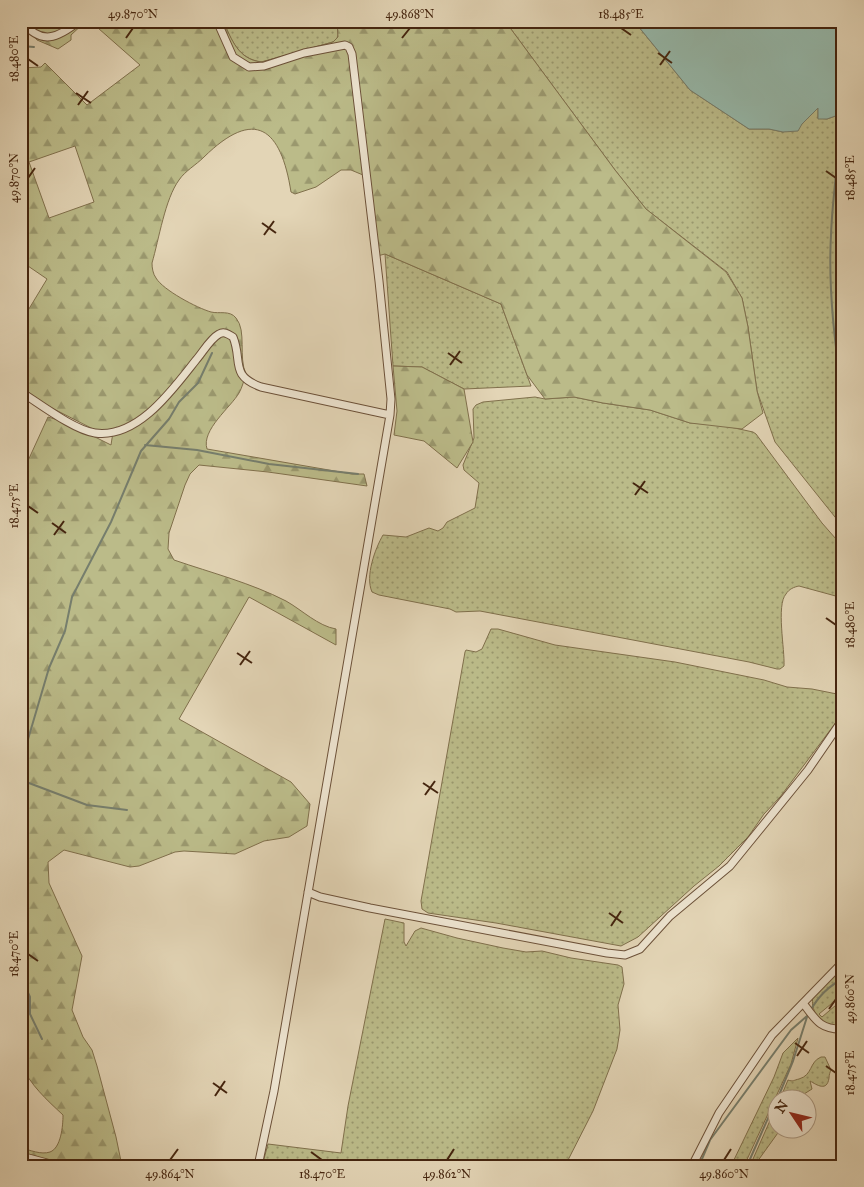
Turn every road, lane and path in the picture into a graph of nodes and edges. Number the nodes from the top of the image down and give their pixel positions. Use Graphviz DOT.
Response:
graph roads {
  1 [pos="22,21"];
  2 [pos="79,21"];
  3 [pos="217,21"];
  4 [pos="21,392"];
  5 [pos="390,415"];
  6 [pos="843,719"];
  7 [pos="308,892"];
  8 [pos="843,962"];
  9 [pos="803,1003"];
  10 [pos="842,1030"];
  11 [pos="21,1156"];
  12 [pos="58,1166"];
  13 [pos="258,1166"];
  14 [pos="692,1166"];
  1 -- 2 [label="street"];
  3 -- 5 [label="street"];
  4 -- 5 [label="street"];
  5 -- 7 [label="street"];
  6 -- 7 [label="street"];
  7 -- 13 [label="street"];
  8 -- 9 [label="street"];
  9 -- 10 [label="street"];
  9 -- 14 [label="street"];
  11 -- 12 [label="street"];
}
